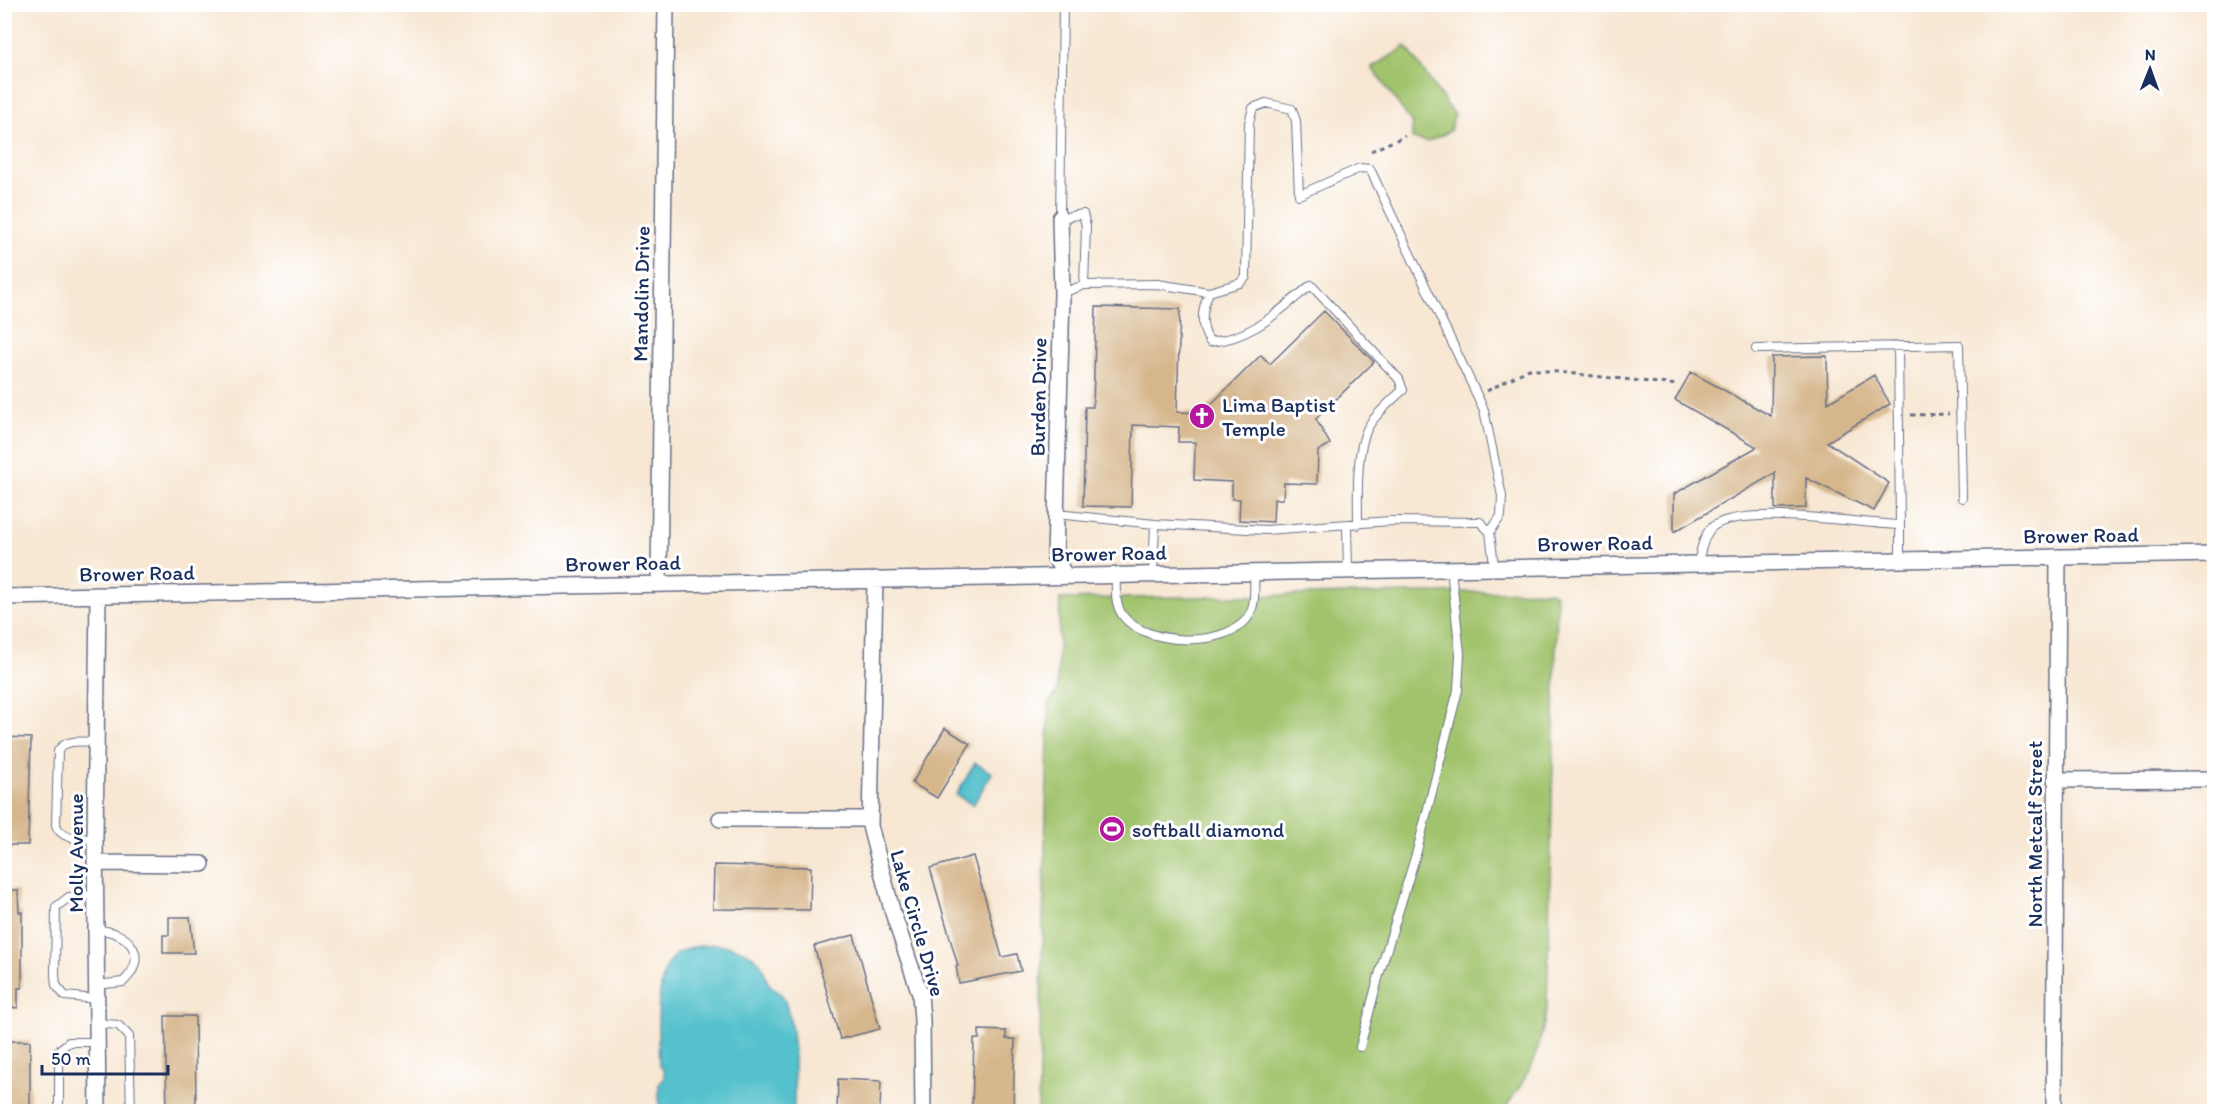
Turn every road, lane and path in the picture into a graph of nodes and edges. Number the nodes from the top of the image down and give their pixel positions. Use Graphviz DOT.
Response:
graph roads {
  1 [pos="666,4"];
  2 [pos="1063,4"];
  3 [pos="1405,136"];
  4 [pos="1371,151"];
  5 [pos="1060,218"];
  6 [pos="1084,285"];
  7 [pos="1209,292"];
  8 [pos="1062,293"];
  9 [pos="1898,346"];
  10 [pos="1756,349"];
  11 [pos="1678,385"];
  12 [pos="1477,395"];
  13 [pos="1960,414"];
  14 [pos="1898,415"];
  15 [pos="1962,498"];
  16 [pos="1056,514"];
  17 [pos="1155,524"];
  18 [pos="1358,525"];
  19 [pos="1900,525"];
  20 [pos="1347,526"];
  21 [pos="1490,532"];
  22 [pos="2214,554"];
  23 [pos="2058,557"];
  24 [pos="1900,558"];
  25 [pos="1698,562"];
  26 [pos="1494,566"];
  27 [pos="1451,567"];
  28 [pos="1348,569"];
  29 [pos="1254,571"];
  30 [pos="1153,573"];
  31 [pos="1116,574"];
  32 [pos="1065,575"];
  33 [pos="875,579"];
  34 [pos="659,584"];
  35 [pos="98,595"];
  36 [pos="4,597"];
  37 [pos="96,742"];
  38 [pos="2214,779"];
  39 [pos="2055,780"];
  40 [pos="720,819"];
  41 [pos="869,819"];
  42 [pos="95,839"];
  43 [pos="95,863"];
  44 [pos="202,864"];
  45 [pos="95,895"];
  46 [pos="96,930"];
  47 [pos="96,992"];
  48 [pos="97,1023"];
  49 [pos="97,1042"];
  50 [pos="1360,1047"];
  51 [pos="59,1112"];
  52 [pos="98,1112"];
  53 [pos="131,1112"];
  54 [pos="923,1112"];
  55 [pos="2054,1112"];
  1 -- 34 [label="street, Mandolin Drive"];
  2 -- 5 [label="lane"];
  3 -- 4 [label="path"];
  5 -- 6 [label="lane"];
  5 -- 8 [label="street, Burden Drive"];
  6 -- 7 [label="lane"];
  6 -- 8 [label="lane"];
  7 -- 12 [label="lane"];
  7 -- 18 [label="lane"];
  8 -- 16 [label="street, Burden Drive"];
  9 -- 10 [label="lane"];
  9 -- 13 [label="lane"];
  9 -- 14 [label="lane"];
  11 -- 12 [label="path"];
  12 -- 21 [label="lane"];
  13 -- 14 [label="path"];
  13 -- 15 [label="lane"];
  14 -- 19 [label="lane"];
  16 -- 17 [label="lane"];
  16 -- 32 [label="street, Burden Drive"];
  17 -- 20 [label="lane"];
  17 -- 30 [label="lane"];
  18 -- 20 [label="lane"];
  18 -- 21 [label="lane"];
  19 -- 24 [label="lane"];
  19 -- 25 [label="lane"];
  20 -- 28 [label="lane"];
  21 -- 26 [label="lane"];
  22 -- 23 [label="street, Brower Road"];
  23 -- 24 [label="street, Brower Road"];
  23 -- 39 [label="street, North Metcalf Street"];
  24 -- 25 [label="street, Brower Road"];
  25 -- 26 [label="street, Brower Road"];
  26 -- 27 [label="street, Brower Road"];
  27 -- 28 [label="street, Brower Road"];
  27 -- 50 [label="lane"];
  28 -- 29 [label="street, Brower Road"];
  29 -- 30 [label="street, Brower Road"];
  29 -- 31 [label="lane"];
  30 -- 31 [label="street, Brower Road"];
  31 -- 32 [label="street, Brower Road"];
  32 -- 33 [label="street, Brower Road"];
  33 -- 34 [label="street, Brower Road"];
  33 -- 41 [label="street, Lake Circle Drive"];
  34 -- 35 [label="street, Brower Road"];
  35 -- 36 [label="street, Brower Road"];
  35 -- 37 [label="street, Molly Avenue"];
  37 -- 42 [label="street, Molly Avenue"];
  37 -- 42 [label="lane"];
  38 -- 39 [label="street"];
  39 -- 55 [label="street, North Metcalf Street"];
  40 -- 41 [label="street"];
  41 -- 54 [label="street, Lake Circle Drive"];
  42 -- 43 [label="street, Molly Avenue"];
  43 -- 44 [label="street"];
  43 -- 45 [label="street, Molly Avenue"];
  45 -- 46 [label="street, Molly Avenue"];
  45 -- 47 [label="lane"];
  46 -- 47 [label="street, Molly Avenue"];
  46 -- 47 [label="lane"];
  47 -- 48 [label="street, Molly Avenue"];
  48 -- 49 [label="street, Molly Avenue"];
  48 -- 53 [label="lane"];
  49 -- 51 [label="lane"];
  49 -- 52 [label="street, Molly Avenue"];
}
